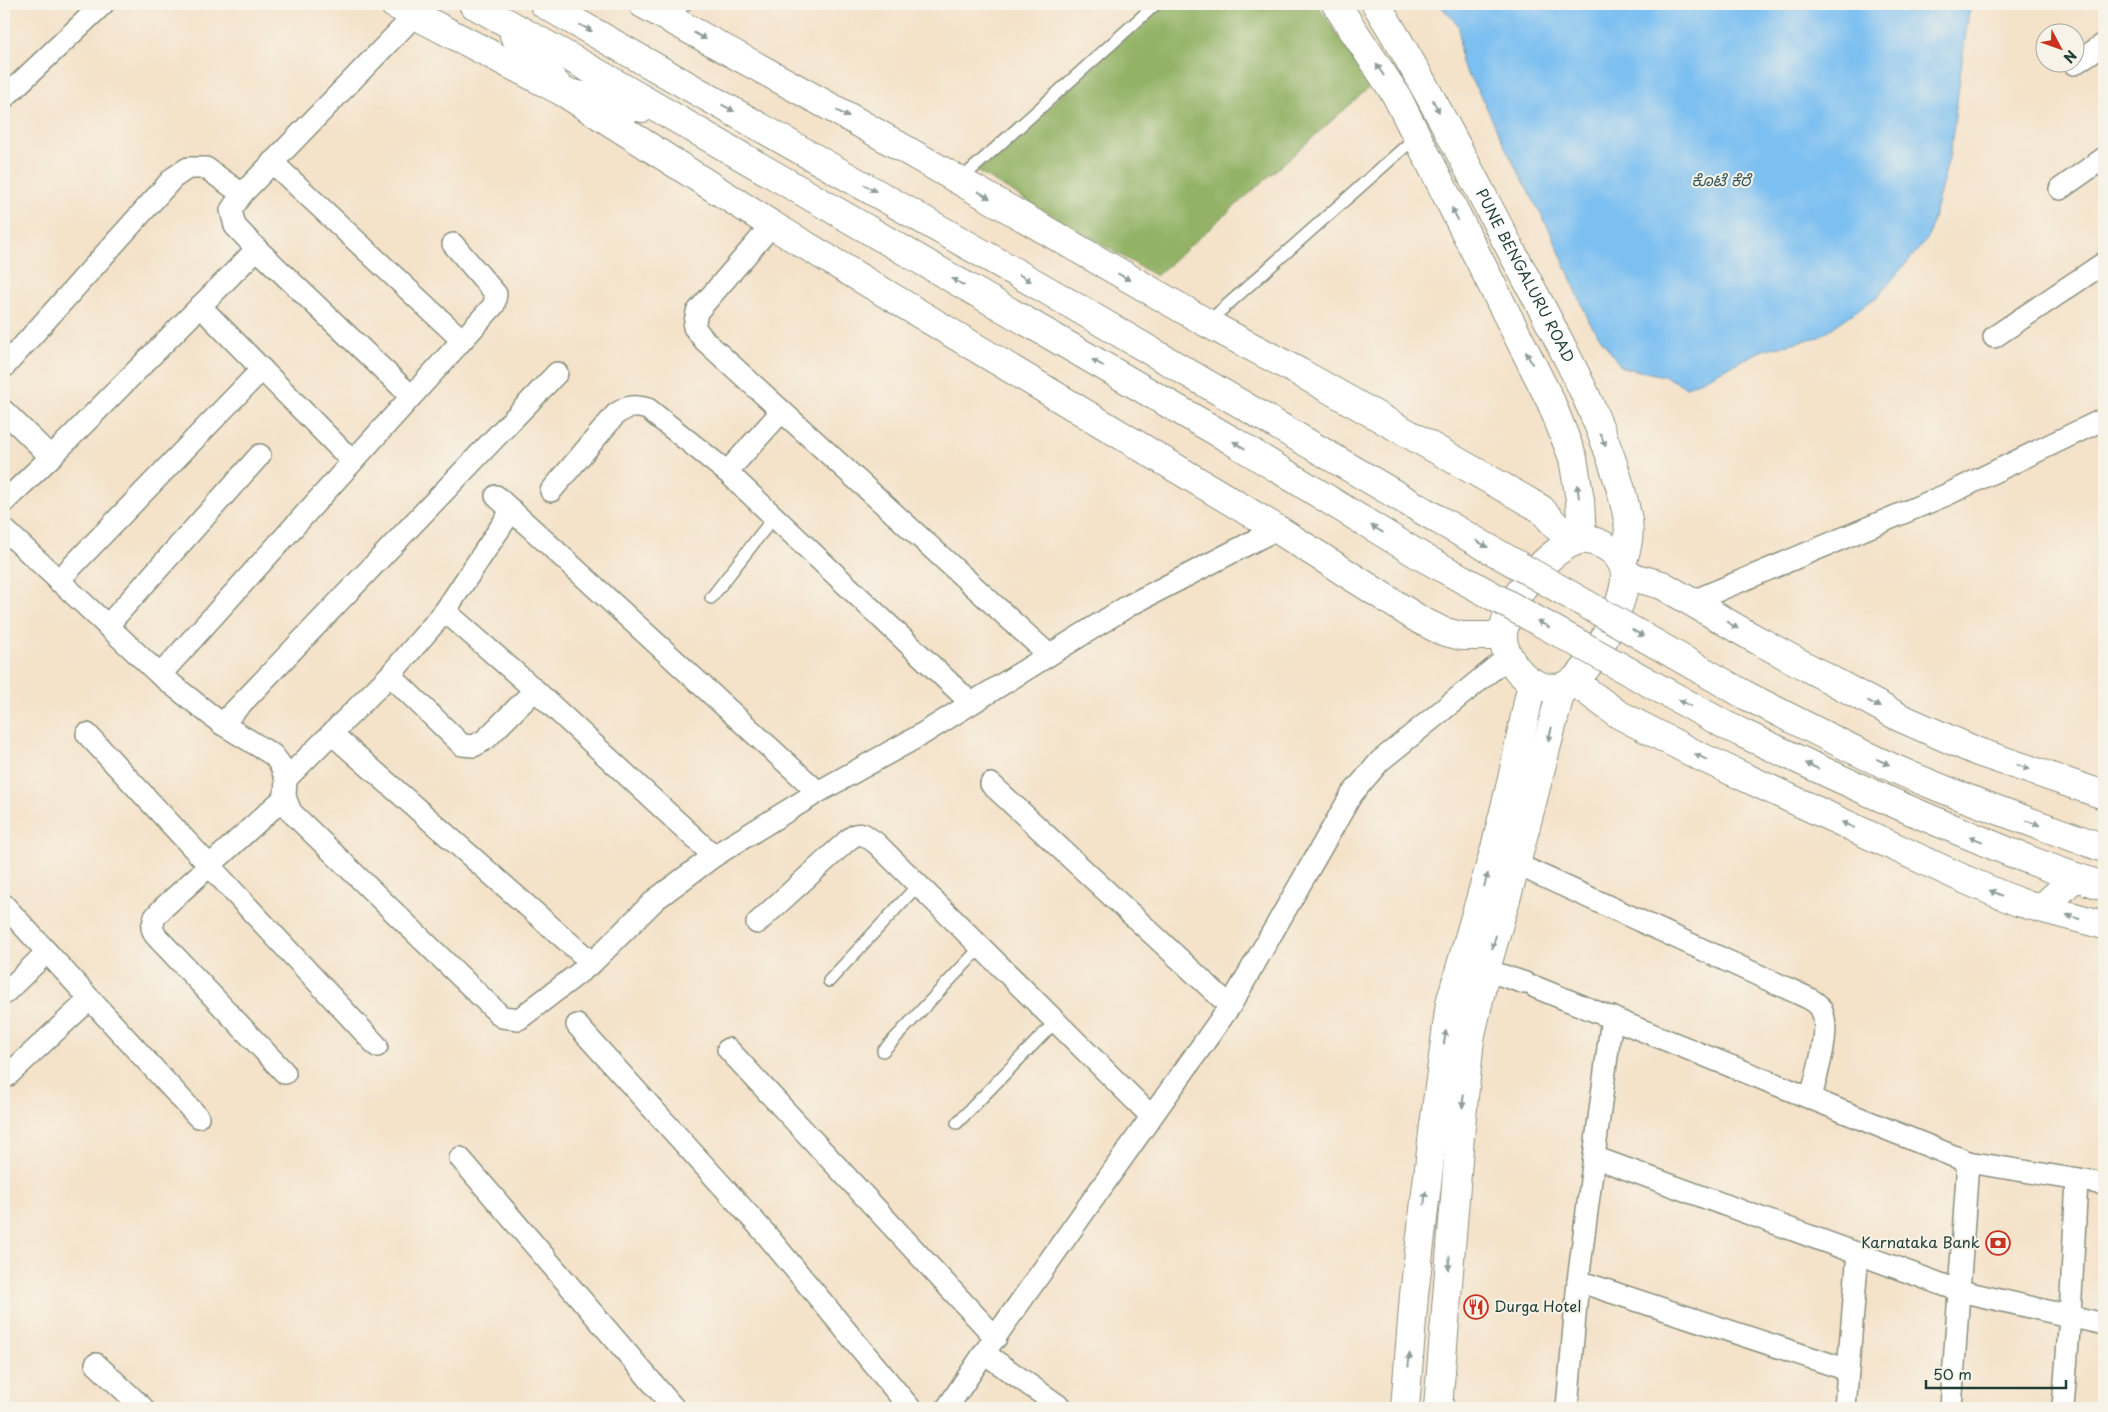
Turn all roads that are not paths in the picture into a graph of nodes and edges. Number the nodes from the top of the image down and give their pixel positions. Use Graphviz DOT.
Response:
graph roads {
  1 [pos="103,4"];
  2 [pos="474,4"];
  3 [pos="544,4"];
  4 [pos="643,4"];
  5 [pos="1156,4"];
  6 [pos="1336,4"];
  7 [pos="1376,4"];
  8 [pos="404,9"];
  9 [pos="677,11"];
  10 [pos="502,20"];
  11 [pos="2104,44"];
  12 [pos="2086,56"];
  13 [pos="563,92"];
  14 [pos="4,98"];
  15 [pos="664,112"];
  16 [pos="1416,137"];
  17 [pos="2104,158"];
  18 [pos="272,162"];
  19 [pos="960,181"];
  20 [pos="2060,189"];
  21 [pos="242,194"];
  22 [pos="772,225"];
  23 [pos="453,244"];
  24 [pos="257,249"];
  25 [pos="2104,263"];
  26 [pos="200,306"];
  27 [pos="1207,323"];
  28 [pos="1994,337"];
  29 [pos="462,340"];
  30 [pos="4,367"];
  31 [pos="262,369"];
  32 [pos="557,373"];
  33 [pos="411,396"];
  34 [pos="4,411"];
  35 [pos="782,411"];
  36 [pos="2104,419"];
  37 [pos="260,455"];
  38 [pos="51,457"];
  39 [pos="352,461"];
  40 [pos="727,472"];
  41 [pos="551,491"];
  42 [pos="496,496"];
  43 [pos="4,502"];
  44 [pos="512,510"];
  45 [pos="774,517"];
  46 [pos="4,529"];
  47 [pos="1277,529"];
  48 [pos="1577,541"];
  49 [pos="1624,569"];
  50 [pos="58,581"];
  51 [pos="711,598"];
  52 [pos="1693,601"];
  53 [pos="445,611"];
  54 [pos="107,626"];
  55 [pos="1505,646"];
  56 [pos="1049,655"];
  57 [pos="160,674"];
  58 [pos="390,675"];
  59 [pos="1532,682"];
  60 [pos="1568,684"];
  61 [pos="535,690"];
  62 [pos="971,704"];
  63 [pos="222,724"];
  64 [pos="87,734"];
  65 [pos="332,734"];
  66 [pos="991,784"];
  67 [pos="286,788"];
  68 [pos="818,792"];
  69 [pos="2104,796"];
  70 [pos="2104,848"];
  71 [pos="714,856"];
  72 [pos="1516,864"];
  73 [pos="209,866"];
  74 [pos="2075,878"];
  75 [pos="918,885"];
  76 [pos="2104,886"];
  77 [pos="4,905"];
  78 [pos="2042,908"];
  79 [pos="758,922"];
  80 [pos="2104,925"];
  81 [pos="981,947"];
  82 [pos="47,952"];
  83 [pos="592,963"];
  84 [pos="1473,966"];
  85 [pos="829,981"];
  86 [pos="4,994"];
  87 [pos="90,1000"];
  88 [pos="1230,1006"];
  89 [pos="1612,1017"];
  90 [pos="1056,1021"];
  91 [pos="577,1025"];
  92 [pos="377,1046"];
  93 [pos="728,1049"];
  94 [pos="883,1051"];
  95 [pos="285,1073"];
  96 [pos="6,1077"];
  97 [pos="1811,1098"];
  98 [pos="1151,1116"];
  99 [pos="198,1117"];
  100 [pos="957,1123"];
  101 [pos="1433,1134"];
  102 [pos="1460,1136"];
  103 [pos="1594,1157"];
  104 [pos="460,1158"];
  105 [pos="1968,1162"];
  106 [pos="2077,1180"];
  107 [pos="2104,1184"];
  108 [pos="1858,1253"];
  109 [pos="1578,1281"];
  110 [pos="1960,1291"];
  111 [pos="2070,1316"];
  112 [pos="2104,1324"];
  113 [pos="990,1345"];
  114 [pos="96,1364"];
  115 [pos="1848,1370"];
  116 [pos="143,1408"];
  117 [pos="674,1408"];
  118 [pos="910,1408"];
  119 [pos="947,1408"];
  120 [pos="1062,1408"];
  121 [pos="1405,1408"];
  122 [pos="1438,1408"];
  123 [pos="1567,1408"];
  124 [pos="1845,1408"];
  125 [pos="1951,1408"];
  126 [pos="2063,1408"];
  1 -- 14 [label="street"];
  2 -- 10 [label="main road"];
  3 -- 70 [label="main road, one-way, bridge"];
  4 -- 9 [label="main road"];
  5 -- 19 [label="lane"];
  16 -- 6 [label="main road, one-way"];
  7 -- 49 [label="main road, PUNE BENGALURU ROAD, one-way"];
  8 -- 13 [label="main road"];
  8 -- 18 [label="street"];
  9 -- 19 [label="main road, one-way"];
  10 -- 13 [label="main road"];
  10 -- 15 [label="main road"];
  11 -- 12 [label="street"];
  13 -- 15 [label="main road"];
  13 -- 22 [label="main road"];
  74 -- 15 [label="main road, one-way, bridge"];
  16 -- 27 [label="lane"];
  48 -- 16 [label="main road, one-way"];
  17 -- 20 [label="street"];
  18 -- 21 [label="street"];
  18 -- 29 [label="street"];
  19 -- 27 [label="main road, one-way"];
  21 -- 24 [label="street"];
  21 -- 30 [label="street"];
  22 -- 35 [label="street"];
  22 -- 47 [label="main road"];
  23 -- 29 [label="street"];
  24 -- 26 [label="street"];
  24 -- 33 [label="street"];
  25 -- 28 [label="street"];
  26 -- 31 [label="street"];
  26 -- 38 [label="street"];
  27 -- 48 [label="main road"];
  29 -- 33 [label="street"];
  31 -- 39 [label="street"];
  31 -- 50 [label="street"];
  32 -- 63 [label="street"];
  33 -- 39 [label="street"];
  34 -- 38 [label="street"];
  35 -- 40 [label="street"];
  35 -- 56 [label="street"];
  36 -- 52 [label="street"];
  37 -- 54 [label="street"];
  38 -- 43 [label="street"];
  39 -- 57 [label="street"];
  40 -- 41 [label="street"];
  40 -- 45 [label="street"];
  42 -- 44 [label="street"];
  44 -- 53 [label="street"];
  44 -- 68 [label="street"];
  45 -- 51 [label="lane"];
  45 -- 62 [label="street"];
  46 -- 50 [label="street"];
  47 -- 55 [label="main road"];
  47 -- 56 [label="street"];
  48 -- 49 [label="main road"];
  48 -- 55 [label="main road"];
  49 -- 52 [label="main road"];
  49 -- 60 [label="main road"];
  50 -- 54 [label="street"];
  52 -- 69 [label="main road, one-way"];
  53 -- 58 [label="street"];
  53 -- 61 [label="street"];
  54 -- 57 [label="street"];
  55 -- 59 [label="main road"];
  55 -- 88 [label="street"];
  56 -- 62 [label="street"];
  57 -- 63 [label="street"];
  58 -- 61 [label="street"];
  58 -- 65 [label="street"];
  59 -- 60 [label="main road"];
  84 -- 59 [label="main road, one-way"];
  60 -- 72 [label="main road, one-way"];
  78 -- 60 [label="main road, one-way"];
  61 -- 71 [label="street"];
  62 -- 68 [label="street"];
  63 -- 67 [label="street"];
  64 -- 73 [label="street"];
  65 -- 67 [label="street"];
  65 -- 83 [label="street"];
  66 -- 88 [label="street"];
  67 -- 73 [label="street"];
  67 -- 83 [label="street"];
  68 -- 71 [label="street"];
  71 -- 83 [label="street"];
  72 -- 84 [label="main road, one-way"];
  72 -- 97 [label="street"];
  73 -- 92 [label="street"];
  73 -- 95 [label="street"];
  74 -- 76 [label="main road"];
  74 -- 78 [label="main road"];
  75 -- 79 [label="street"];
  75 -- 81 [label="street"];
  75 -- 85 [label="lane"];
  77 -- 82 [label="street"];
  80 -- 78 [label="main road, one-way"];
  81 -- 90 [label="street"];
  81 -- 94 [label="lane"];
  82 -- 86 [label="street"];
  82 -- 87 [label="street"];
  84 -- 89 [label="street"];
  101 -- 84 [label="main road, one-way"];
  84 -- 102 [label="main road, one-way"];
  87 -- 96 [label="street"];
  87 -- 99 [label="street"];
  88 -- 98 [label="street"];
  89 -- 97 [label="street"];
  89 -- 103 [label="street"];
  90 -- 98 [label="street"];
  90 -- 100 [label="lane"];
  91 -- 118 [label="street"];
  93 -- 113 [label="street"];
  97 -- 105 [label="street"];
  98 -- 113 [label="street"];
  101 -- 102 [label="main road"];
  121 -- 101 [label="main road, one-way"];
  102 -- 122 [label="main road, one-way"];
  103 -- 108 [label="street"];
  103 -- 109 [label="street"];
  104 -- 117 [label="street"];
  105 -- 106 [label="street"];
  105 -- 110 [label="street"];
  106 -- 107 [label="street"];
  106 -- 111 [label="street"];
  108 -- 110 [label="street"];
  108 -- 115 [label="street"];
  109 -- 115 [label="street"];
  109 -- 123 [label="street"];
  110 -- 111 [label="street"];
  110 -- 125 [label="street"];
  111 -- 112 [label="street"];
  111 -- 126 [label="street"];
  113 -- 119 [label="street"];
  113 -- 120 [label="street"];
  114 -- 116 [label="street"];
  115 -- 124 [label="street"];
}
